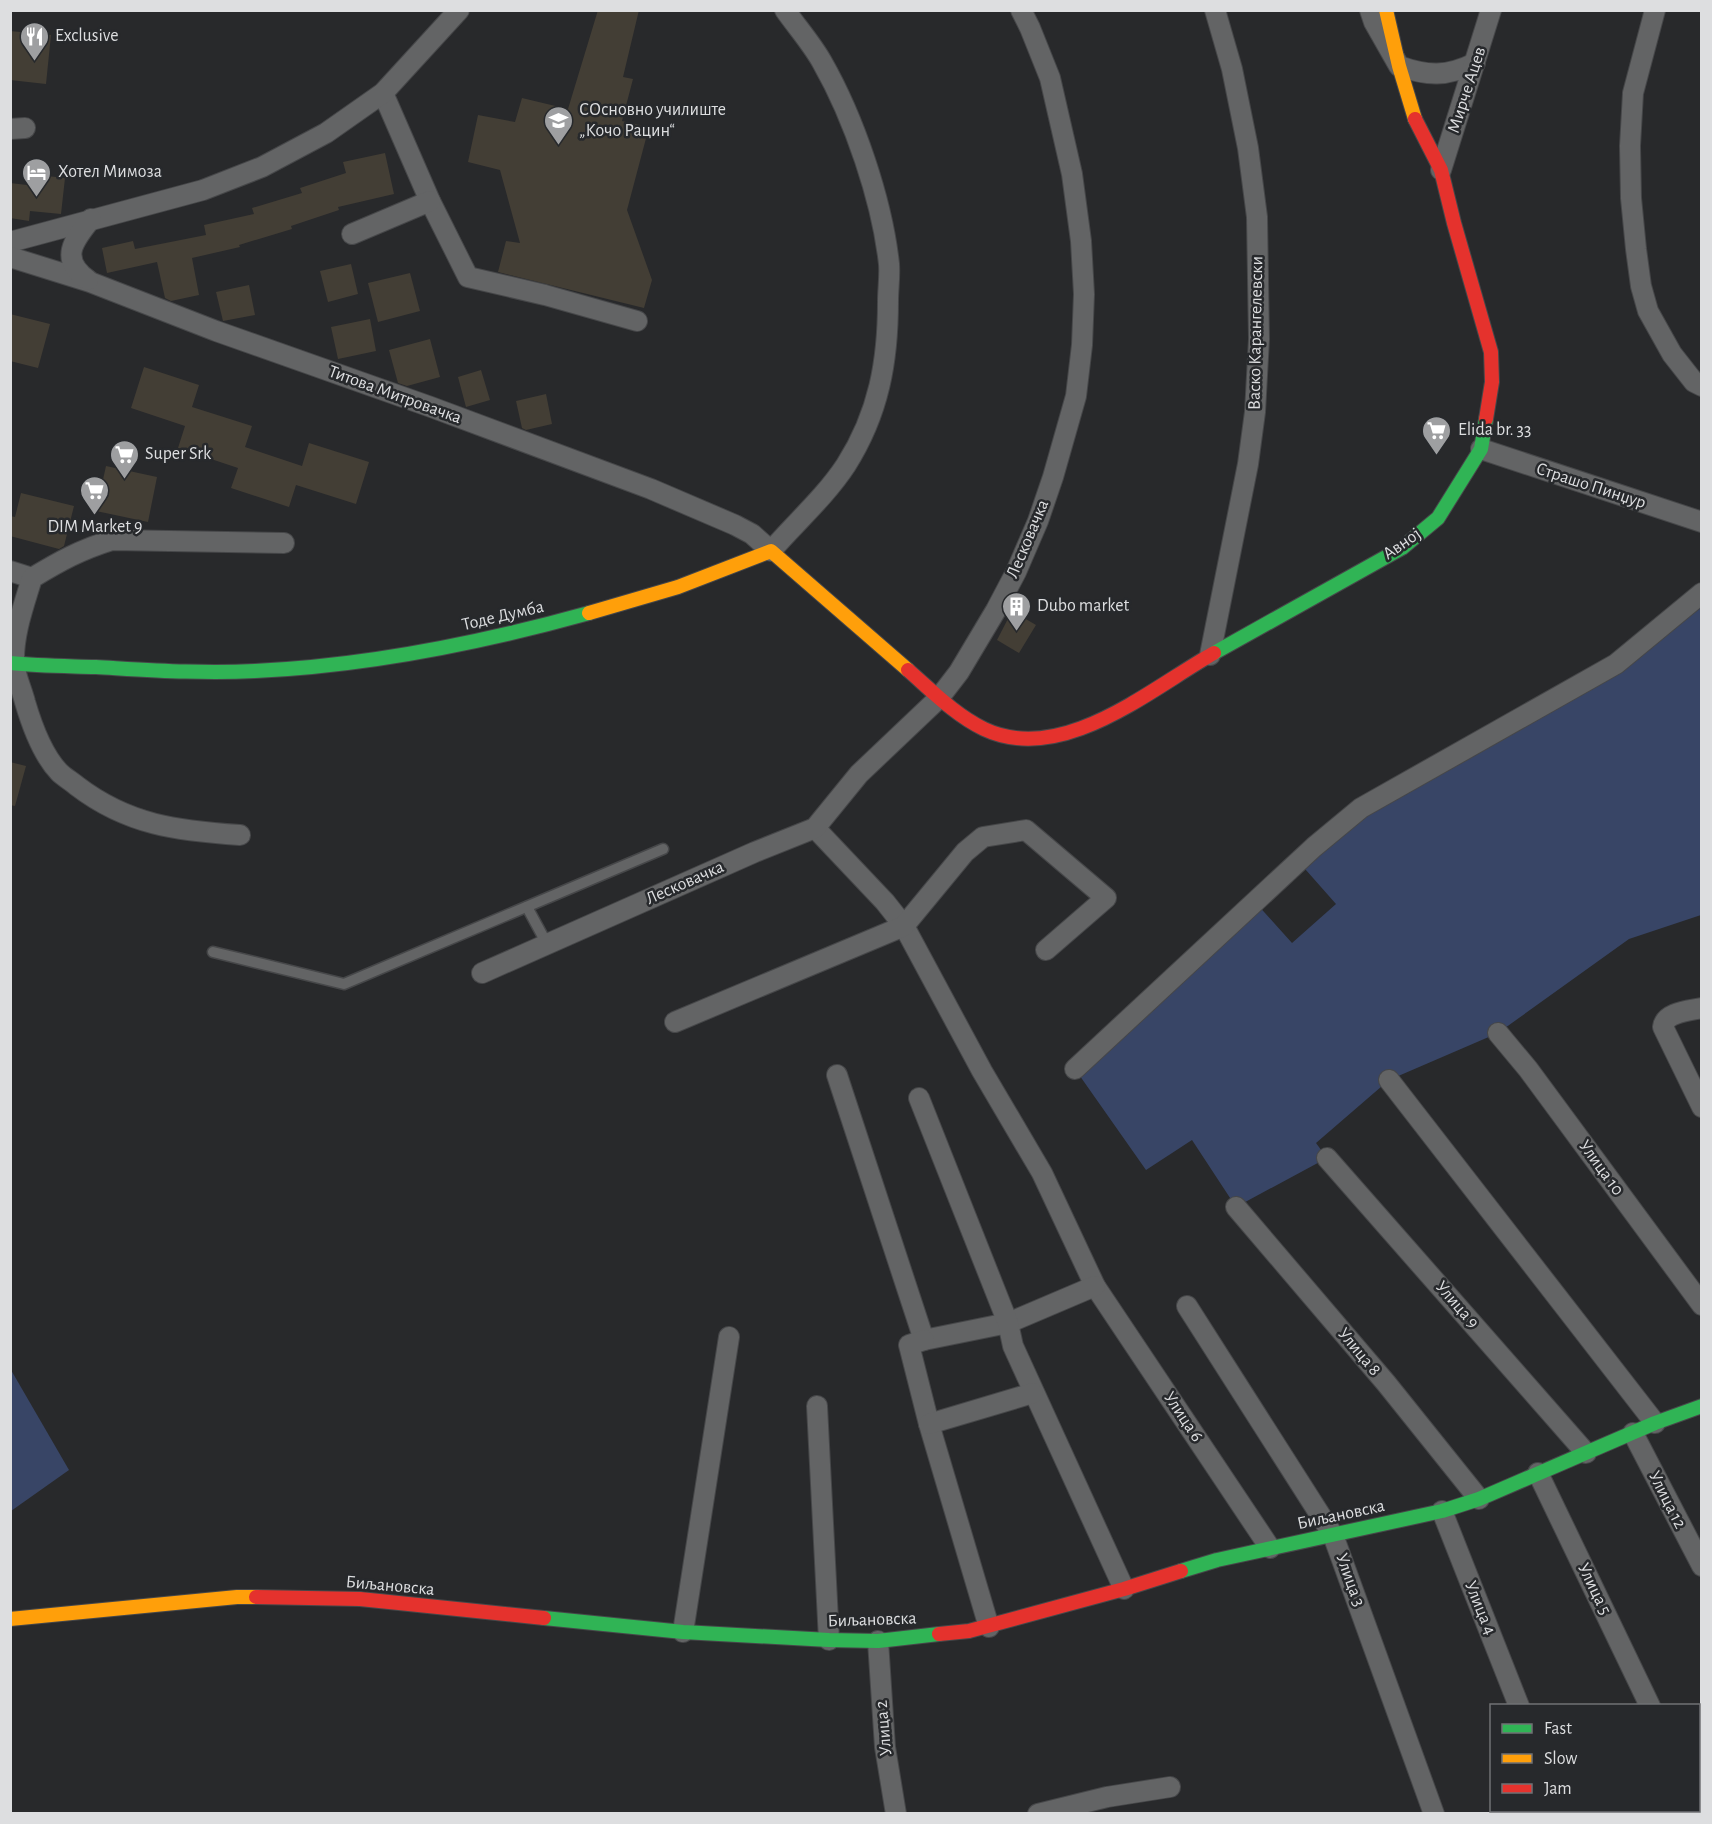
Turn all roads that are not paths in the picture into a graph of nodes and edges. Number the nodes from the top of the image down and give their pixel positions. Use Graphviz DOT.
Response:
graph roads {
  1 [pos="459,10"];
  2 [pos="785,10"];
  3 [pos="1021,10"];
  4 [pos="1215,10"];
  5 [pos="1370,10"];
  6 [pos="1386,10"];
  7 [pos="1491,10"];
  8 [pos="1655,10"];
  9 [pos="1475,63"];
  10 [pos="1399,66"];
  11 [pos="383,93"];
  12 [pos="1441,170"];
  13 [pos="430,201"];
  14 [pos="91,219"];
  15 [pos="352,234"];
  16 [pos="10,242"];
  17 [pos="10,257"];
  18 [pos="90,282"];
  19 [pos="636,321"];
  20 [pos="1701,386"];
  21 [pos="1481,449"];
  22 [pos="1701,522"];
  23 [pos="284,543"];
  24 [pos="771,551"];
  25 [pos="10,571"];
  26 [pos="32,578"];
  27 [pos="1701,593"];
  28 [pos="1210,655"];
  29 [pos="12,663"];
  30 [pos="939,698"];
  31 [pos="815,828"];
  32 [pos="240,835"];
  33 [pos="663,849"];
  34 [pos="528,907"];
  35 [pos="904,926"];
  36 [pos="547,944"];
  37 [pos="1046,950"];
  38 [pos="213,952"];
  39 [pos="482,973"];
  40 [pos="1701,1008"];
  41 [pos="675,1022"];
  42 [pos="1498,1033"];
  43 [pos="1075,1069"];
  44 [pos="837,1075"];
  45 [pos="1389,1080"];
  46 [pos="919,1098"];
  47 [pos="1701,1107"];
  48 [pos="1327,1158"];
  49 [pos="1236,1207"];
  50 [pos="1095,1286"];
  51 [pos="1701,1305"];
  52 [pos="1187,1306"];
  53 [pos="1008,1323"];
  54 [pos="729,1337"];
  55 [pos="924,1340"];
  56 [pos="1033,1393"];
  57 [pos="818,1406"];
  58 [pos="1701,1406"];
  59 [pos="1655,1423"];
  60 [pos="929,1424"];
  61 [pos="1633,1433"];
  62 [pos="1586,1453"];
  63 [pos="1538,1473"];
  64 [pos="1479,1499"];
  65 [pos="1442,1511"];
  66 [pos="1333,1535"];
  67 [pos="1270,1548"];
  68 [pos="1701,1566"];
  69 [pos="1125,1589"];
  70 [pos="10,1619"];
  71 [pos="989,1627"];
  72 [pos="683,1632"];
  73 [pos="829,1640"];
  74 [pos="878,1641"];
  75 [pos="1518,1704"];
  76 [pos="1649,1704"];
  77 [pos="1170,1787"];
  78 [pos="896,1814"];
  79 [pos="1038,1814"];
  80 [pos="1434,1814"];
  1 -- 11 [label="street"];
  2 -- 24 [label="street"];
  3 -- 30 [label="street, Лесковачка"];
  4 -- 28 [label="street, Васко Карангелевски"];
  5 -- 10 [label="street, Авној"];
  6 -- 10 [label="street, Авној"];
  7 -- 9 [label="street, Мирче Ацев"];
  8 -- 20 [label="street"];
  9 -- 10 [label="street"];
  9 -- 12 [label="street, Мирче Ацев"];
  10 -- 12 [label="street, Авној"];
  11 -- 13 [label="street"];
  11 -- 14 [label="street"];
  12 -- 21 [label="street, Авној"];
  13 -- 15 [label="street"];
  13 -- 19 [label="street"];
  14 -- 16 [label="street"];
  14 -- 18 [label="street"];
  17 -- 18 [label="street, Титова Митровачка"];
  18 -- 24 [label="street, Титова Митровачка"];
  21 -- 22 [label="street, Страшо Пинџур"];
  21 -- 28 [label="street, Авној"];
  23 -- 26 [label="street"];
  24 -- 29 [label="street, Тоде Думба"];
  24 -- 30 [label="street"];
  25 -- 26 [label="street"];
  26 -- 29 [label="street"];
  27 -- 43 [label="street"];
  28 -- 30 [label="street, Авној"];
  29 -- 32 [label="street"];
  30 -- 31 [label="street, Лесковачка"];
  31 -- 35 [label="street, Улица 6"];
  31 -- 36 [label="street, Лесковачка"];
  33 -- 34 [label="lane"];
  34 -- 36 [label="lane"];
  34 -- 38 [label="lane"];
  35 -- 37 [label="street"];
  35 -- 41 [label="street"];
  35 -- 50 [label="street, Улица 6"];
  36 -- 39 [label="street, Лесковачка"];
  40 -- 47 [label="street"];
  42 -- 51 [label="street, Улица 10"];
  44 -- 55 [label="street"];
  45 -- 59 [label="street"];
  46 -- 53 [label="street"];
  48 -- 62 [label="street, Улица 9"];
  49 -- 64 [label="street, Улица 8"];
  50 -- 53 [label="street"];
  50 -- 67 [label="street, Улица 6"];
  52 -- 66 [label="street, Улица 3"];
  53 -- 55 [label="street"];
  53 -- 56 [label="street"];
  54 -- 72 [label="street"];
  55 -- 60 [label="street"];
  56 -- 60 [label="street"];
  56 -- 69 [label="street"];
  57 -- 73 [label="street"];
  58 -- 59 [label="street, Биљановска"];
  59 -- 61 [label="street, Биљановска"];
  60 -- 71 [label="street"];
  61 -- 62 [label="street, Биљановска"];
  61 -- 68 [label="street, Улица 12"];
  62 -- 63 [label="street, Биљановска"];
  63 -- 64 [label="street, Биљановска"];
  63 -- 76 [label="street, Улица 5"];
  64 -- 65 [label="street, Биљановска"];
  65 -- 66 [label="street, Биљановска"];
  65 -- 75 [label="street, Улица 4"];
  66 -- 67 [label="street, Биљановска"];
  66 -- 80 [label="street, Улица 3"];
  67 -- 69 [label="street, Биљановска"];
  69 -- 71 [label="street, Биљановска"];
  70 -- 72 [label="street, Биљановска"];
  71 -- 74 [label="street, Биљановска"];
  72 -- 73 [label="street, Биљановска"];
  73 -- 74 [label="street, Биљановска"];
  74 -- 78 [label="street, Улица 2"];
  77 -- 79 [label="street"];
}
